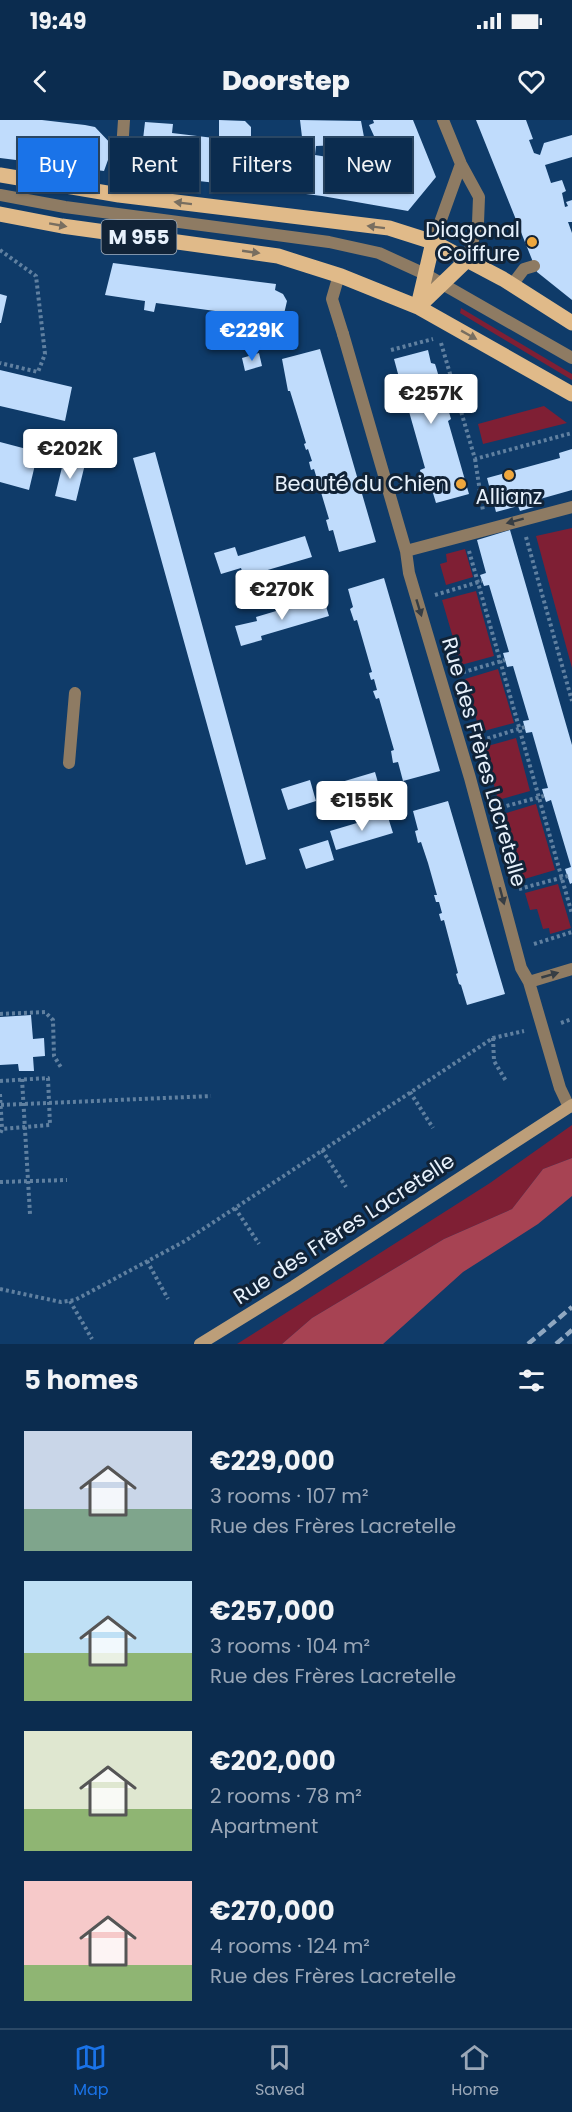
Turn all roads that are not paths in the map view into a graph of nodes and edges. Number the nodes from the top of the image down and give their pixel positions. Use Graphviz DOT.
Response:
graph roads {
  1 [pos="124,120"];
  2 [pos="443,120"];
  3 [pos="461,164"];
  4 [pos="0,175"];
  5 [pos="0,195"];
  6 [pos="120,195"];
  7 [pos="0,214"];
  8 [pos="433,242"];
  9 [pos="467,260"];
  10 [pos="534,266"];
  11 [pos="425,274"];
  12 [pos="339,275"];
  13 [pos="442,283"];
  14 [pos="512,285"];
  15 [pos="418,306"];
  16 [pos="572,323"];
  17 [pos="572,358"];
  18 [pos="572,394"];
  19 [pos="572,507"];
  20 [pos="406,551"];
  21 [pos="75,693"];
  22 [pos="69,763"];
  23 [pos="572,969"];
  24 [pos="529,982"];
  25 [pos="570,1106"];
  26 [pos="200,1344"];
  1 -- 6 [label="street"];
  2 -- 3 [label="street"];
  3 -- 8 [label="street"];
  3 -- 9 [label="street"];
  4 -- 6 [label="main road, M 955"];
  5 -- 11 [label="street, M 955"];
  8 -- 6 [label="main road, M 955, one-way"];
  7 -- 12 [label="main road, M 955, one-way"];
  8 -- 9 [label="main road, M 955"];
  8 -- 11 [label="main road"];
  9 -- 13 [label="main road"];
  9 -- 14 [label="main road, M 955"];
  10 -- 14 [label="street"];
  11 -- 13 [label="street, M 955"];
  11 -- 15 [label="main road"];
  12 -- 15 [label="main road, M 955"];
  12 -- 20 [label="street, Rue des Frères Lacretelle"];
  13 -- 15 [label="main road"];
  13 -- 17 [label="street, M 955"];
  14 -- 16 [label="main road, M 955"];
  15 -- 18 [label="main road, M 955, one-way"];
  19 -- 20 [label="street, one-way"];
  20 -- 24 [label="street, Rue des Frères Lacretelle, one-way"];
  21 -- 22 [label="street"];
  24 -- 23 [label="street, one-way"];
  24 -- 25 [label="street, Rue des Frères Lacretelle"];
  25 -- 26 [label="main road, Rue des Frères Lacretelle"];
}
